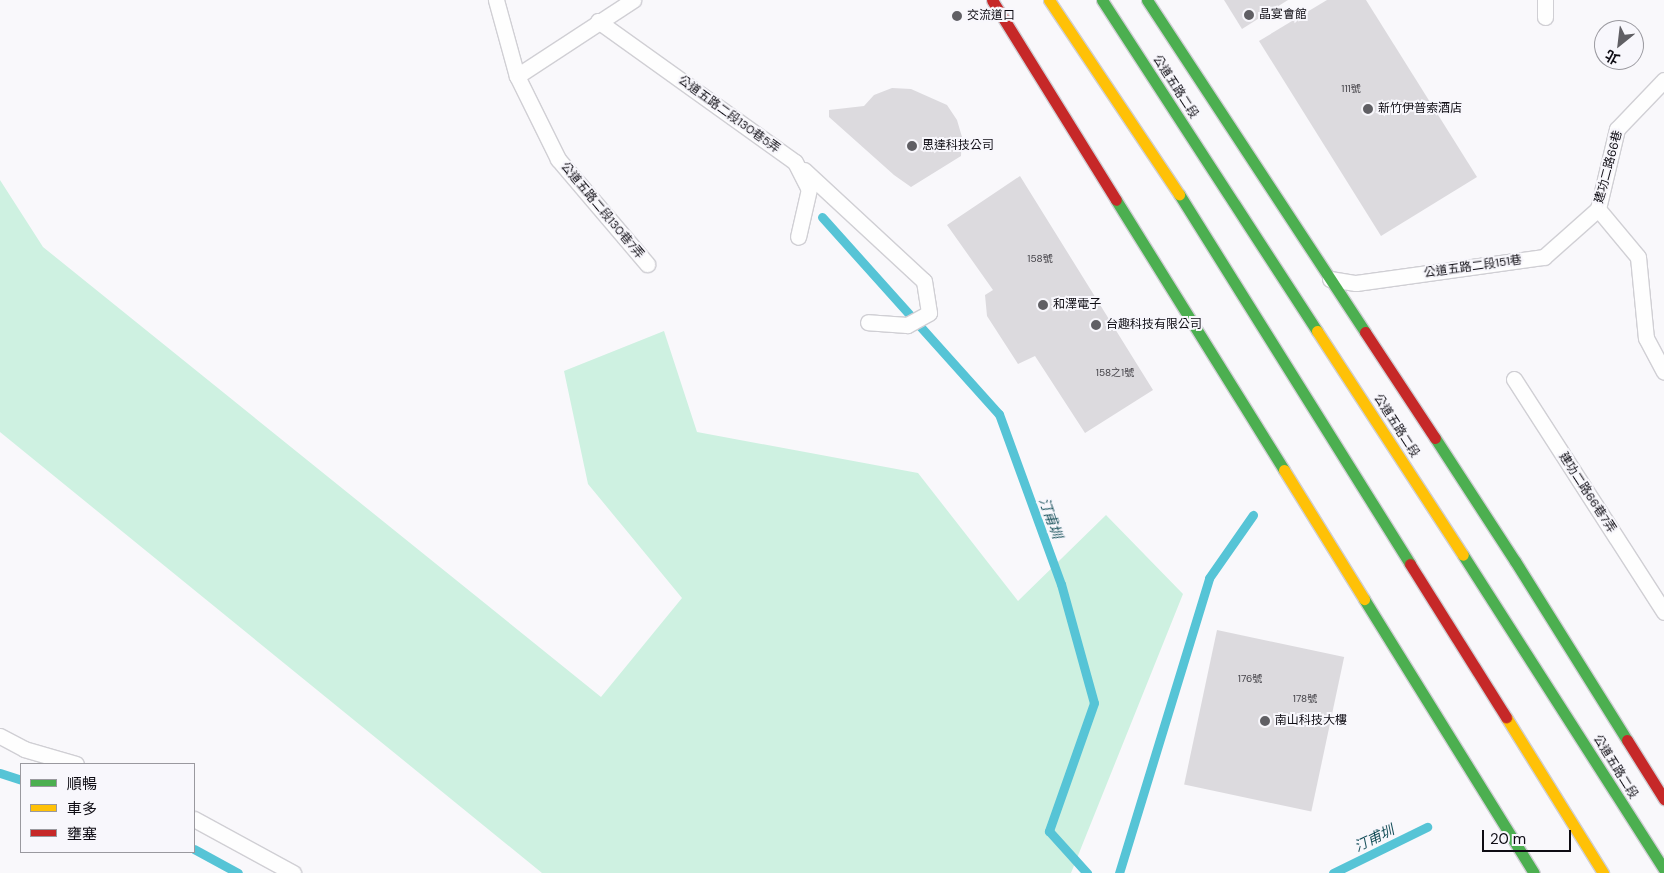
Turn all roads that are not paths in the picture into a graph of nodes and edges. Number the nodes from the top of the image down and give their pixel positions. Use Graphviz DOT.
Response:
graph roads {
  1 [pos="496,0"];
  2 [pos="632,0"];
  3 [pos="992,0"];
  4 [pos="1049,0"];
  5 [pos="1102,0"];
  6 [pos="1147,0"];
  7 [pos="1545,0"];
  8 [pos="1545,17"];
  9 [pos="598,21"];
  10 [pos="517,76"];
  11 [pos="1664,80"];
  12 [pos="795,162"];
  13 [pos="1598,209"];
  14 [pos="798,237"];
  15 [pos="647,264"];
  16 [pos="1330,280"];
  17 [pos="868,322"];
  18 [pos="1664,372"];
  19 [pos="1514,379"];
  20 [pos="1663,608"];
  21 [pos="0,736"];
  22 [pos="73,763"];
  23 [pos="1664,799"];
  24 [pos="195,820"];
  25 [pos="1664,870"];
  26 [pos="293,873"];
  27 [pos="1534,873"];
  28 [pos="1603,873"];
  1 -- 10 [label="lane, 公道五路二段130巷7弄"];
  2 -- 9 [label="lane"];
  3 -- 27 [label="street"];
  4 -- 28 [label="street"];
  5 -- 25 [label="street, 公道五路二段"];
  6 -- 16 [label="street, 公道五路二段"];
  7 -- 8 [label="lane"];
  9 -- 10 [label="lane"];
  9 -- 12 [label="lane, 公道五路二段130巷5弄"];
  10 -- 15 [label="lane, 公道五路二段130巷7弄"];
  11 -- 13 [label="lane, 建功二路66巷"];
  12 -- 14 [label="lane, 公道五路二段130巷5弄"];
  12 -- 17 [label="lane"];
  13 -- 16 [label="lane, 公道五路二段151巷"];
  13 -- 18 [label="lane, 建功二路66巷"];
  16 -- 23 [label="street, 公道五路二段"];
  19 -- 20 [label="lane, 建功二路66巷7弄"];
  21 -- 22 [label="lane"];
  24 -- 26 [label="lane"];
}
